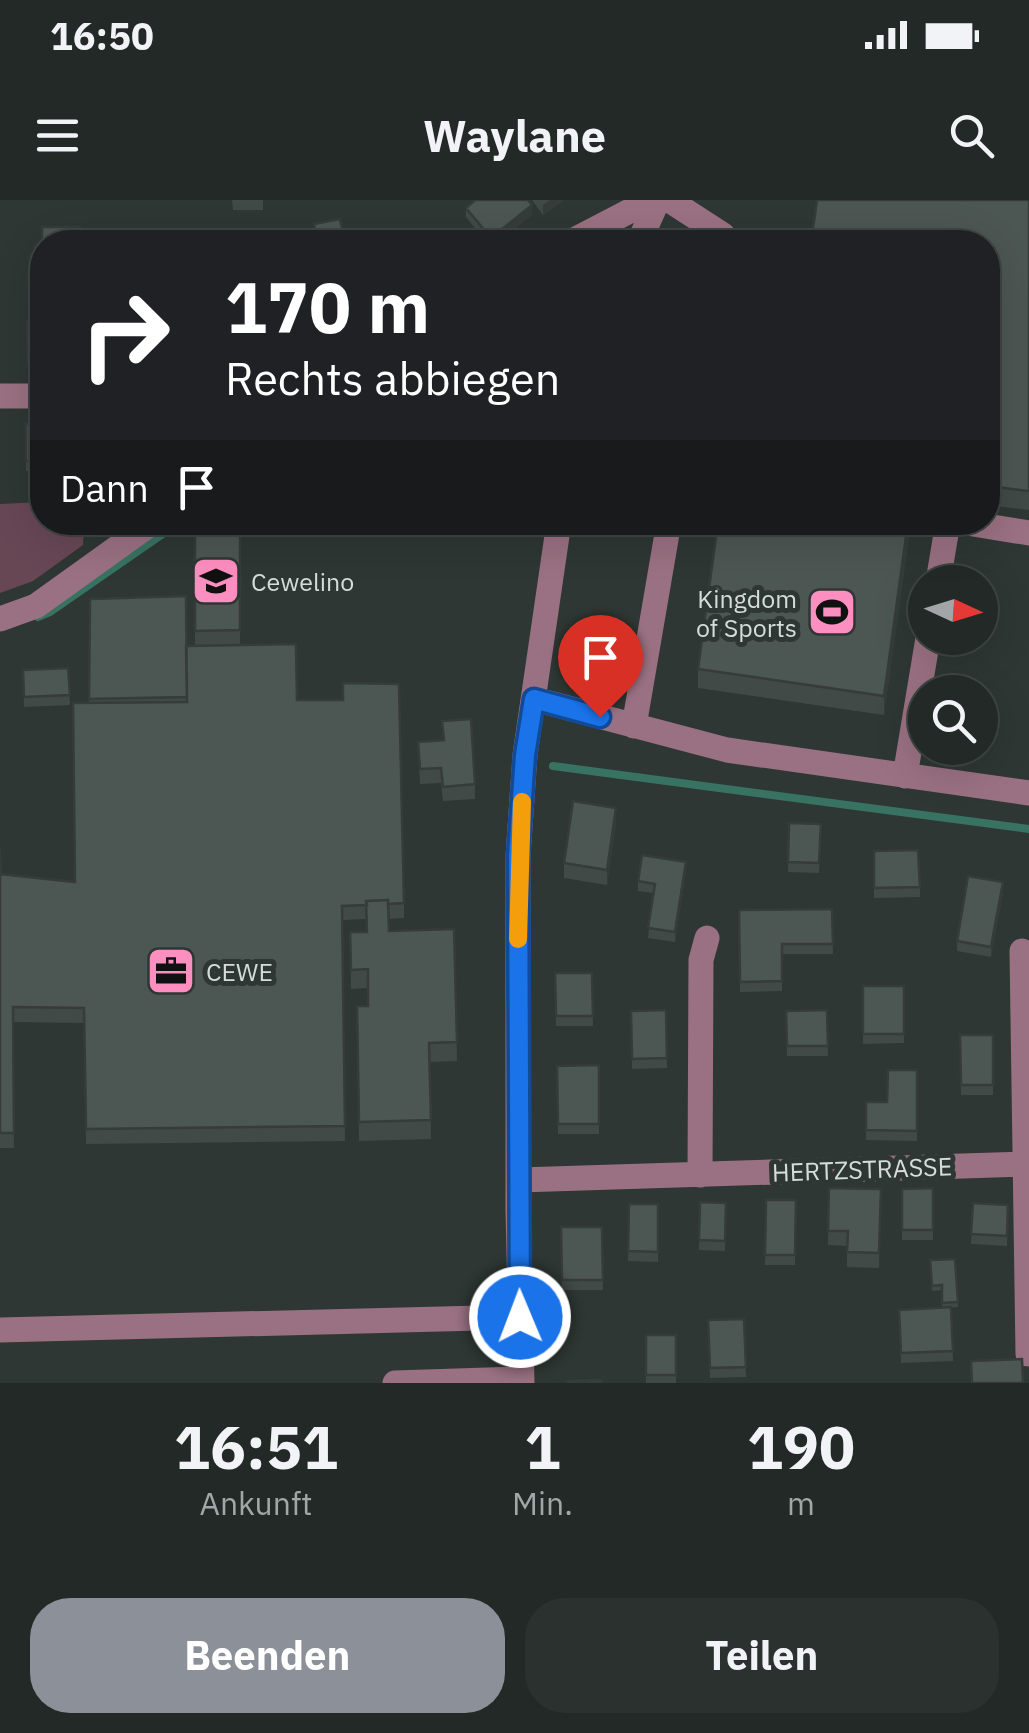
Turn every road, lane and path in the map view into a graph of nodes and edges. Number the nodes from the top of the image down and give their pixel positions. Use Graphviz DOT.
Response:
graph roads {
  1 [pos="655,200"];
  2 [pos="669,200"];
  3 [pos="594,230"];
  4 [pos="644,230"];
  5 [pos="714,230"];
  6 [pos="0,396"];
  7 [pos="30,396"];
  8 [pos="1000,528"];
  9 [pos="1029,533"];
  10 [pos="136,535"];
  11 [pos="558,535"];
  12 [pos="667,535"];
  13 [pos="946,535"];
  14 [pos="941,565"];
  15 [pos="0,619"];
  16 [pos="925,655"];
  17 [pos="534,699"];
  18 [pos="634,726"];
  19 [pos="905,776"];
  20 [pos="1029,793"];
  21 [pos="707,938"];
  22 [pos="1022,951"];
  23 [pos="1027,1164"];
  24 [pos="700,1175"];
  25 [pos="519,1180"];
  26 [pos="520,1317"];
  27 [pos="0,1330"];
  28 [pos="1028,1354"];
  29 [pos="522,1381"];
  30 [pos="394,1383"];
  1 -- 3 [label="street"];
  1 -- 4 [label="street"];
  2 -- 5 [label="street"];
  6 -- 7 [label="street"];
  8 -- 9 [label="street"];
  10 -- 15 [label="street"];
  11 -- 17 [label="street"];
  12 -- 18 [label="street"];
  13 -- 14 [label="street"];
  16 -- 19 [label="street"];
  17 -- 18 [label="street"];
  17 -- 25 [label="street"];
  18 -- 19 [label="street"];
  19 -- 20 [label="street"];
  21 -- 24 [label="street"];
  22 -- 23 [label="street"];
  23 -- 24 [label="street, HERTZSTRASSE"];
  23 -- 28 [label="street"];
  24 -- 25 [label="street, HERTZSTRASSE"];
  25 -- 26 [label="street"];
  26 -- 27 [label="street"];
  26 -- 29 [label="street"];
  29 -- 30 [label="street"];
}
